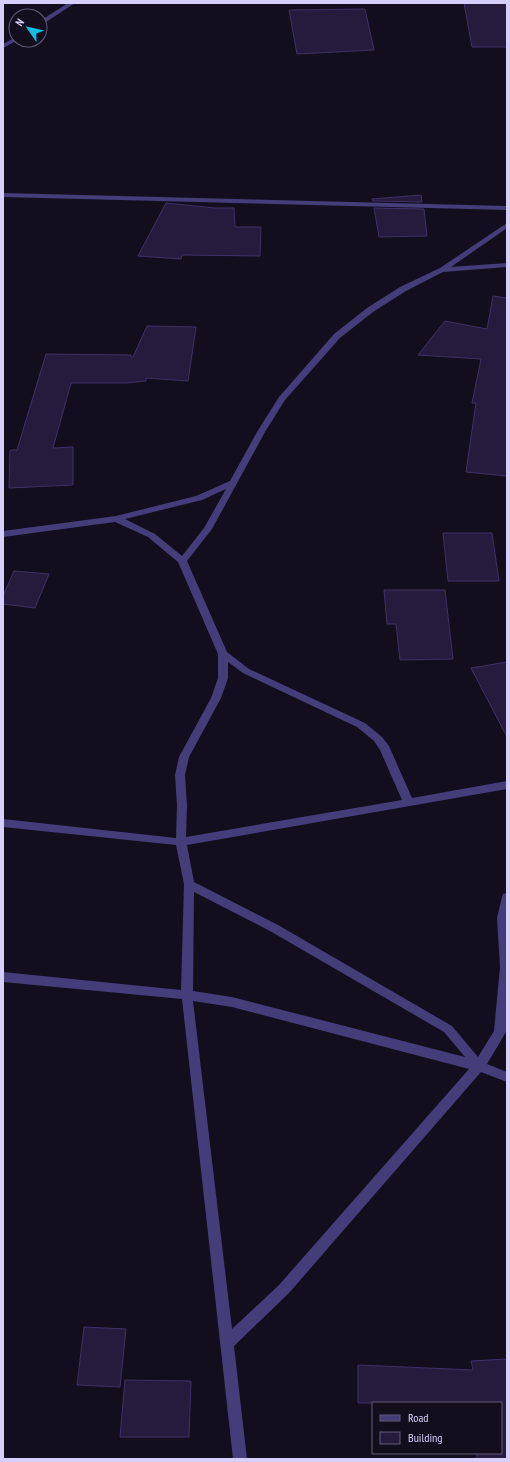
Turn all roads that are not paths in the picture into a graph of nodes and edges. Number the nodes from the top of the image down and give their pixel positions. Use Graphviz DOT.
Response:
graph roads {
  1 [pos="72,3"];
  2 [pos="48,19"];
  3 [pos="3,195"];
  4 [pos="507,208"];
  5 [pos="507,224"];
  6 [pos="507,264"];
  7 [pos="441,270"];
  8 [pos="234,482"];
  9 [pos="116,519"];
  10 [pos="3,534"];
  11 [pos="182,561"];
  12 [pos="223,654"];
  13 [pos="507,785"];
  14 [pos="409,803"];
  15 [pos="3,823"];
  16 [pos="181,842"];
  17 [pos="189,884"];
  18 [pos="507,896"];
  19 [pos="3,977"];
  20 [pos="187,995"];
  21 [pos="479,1066"];
  22 [pos="507,1077"];
  23 [pos="226,1344"];
  24 [pos="240,1459"];
  1 -- 2 [label="street"];
  3 -- 4 [label="street"];
  5 -- 7 [label="street"];
  6 -- 7 [label="street"];
  7 -- 8 [label="street"];
  8 -- 9 [label="street"];
  8 -- 11 [label="street"];
  9 -- 10 [label="street"];
  9 -- 11 [label="street"];
  11 -- 12 [label="street"];
  12 -- 14 [label="street"];
  12 -- 16 [label="street"];
  13 -- 14 [label="street"];
  14 -- 16 [label="street"];
  15 -- 16 [label="street"];
  16 -- 17 [label="street"];
  17 -- 20 [label="street"];
  17 -- 21 [label="street"];
  18 -- 21 [label="street"];
  19 -- 20 [label="street"];
  20 -- 21 [label="street"];
  20 -- 23 [label="street"];
  21 -- 22 [label="street"];
  21 -- 23 [label="street"];
  23 -- 24 [label="street"];
}
